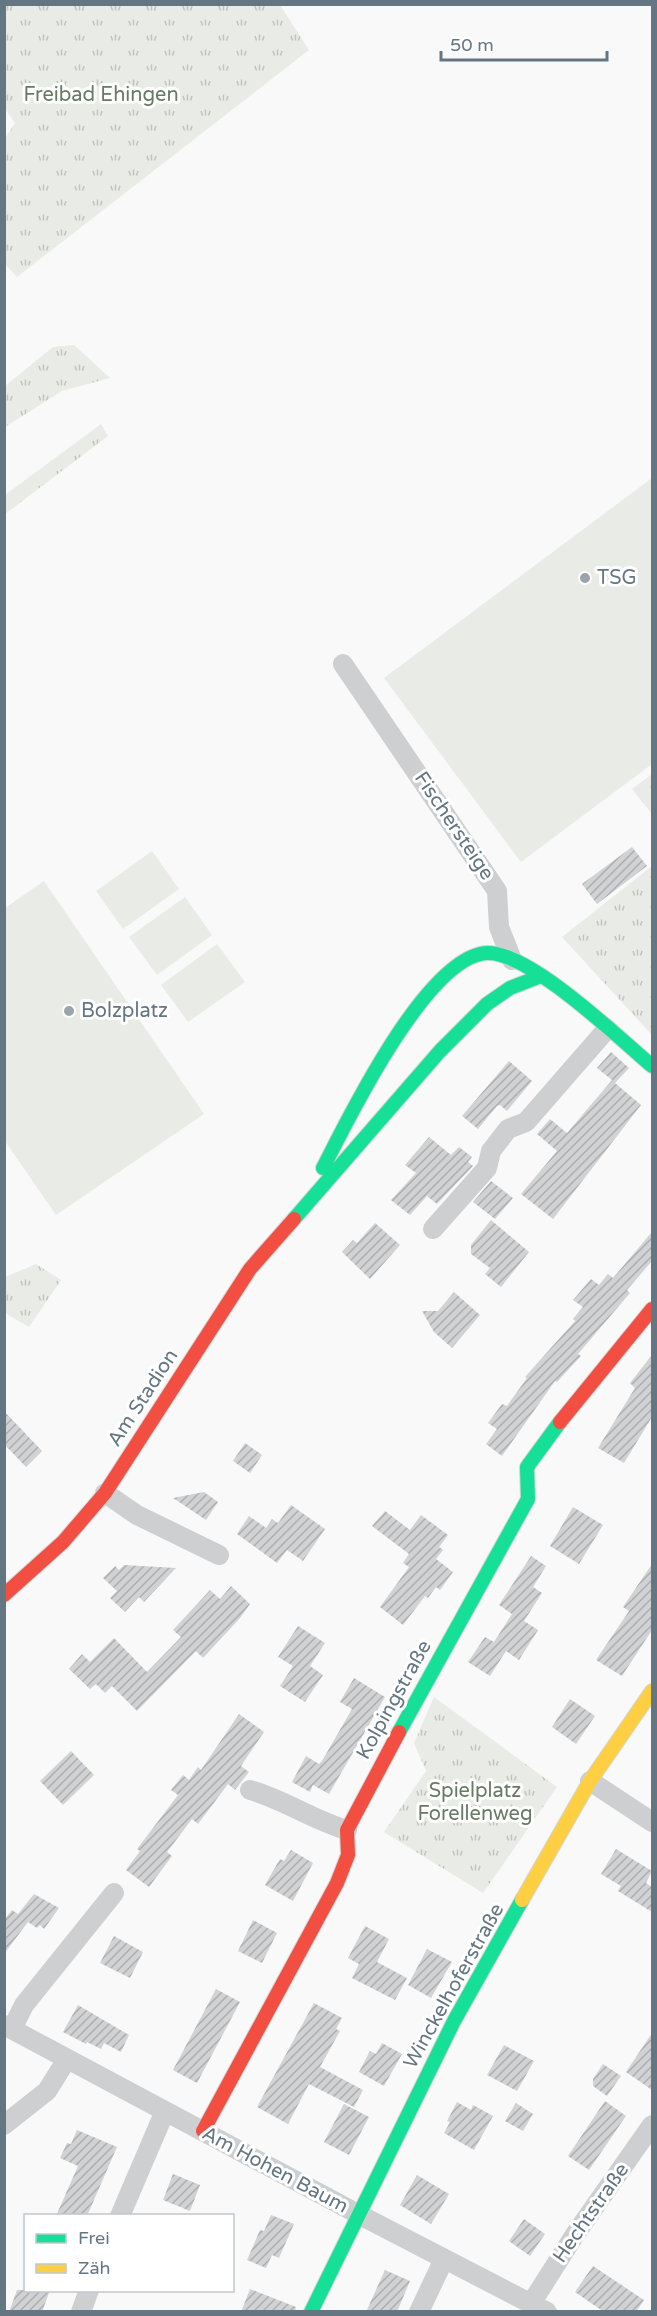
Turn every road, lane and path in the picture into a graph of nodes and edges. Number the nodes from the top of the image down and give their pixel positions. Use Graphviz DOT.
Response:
graph roads {
  1 [pos="344,664"];
  2 [pos="512,960"];
  3 [pos="541,976"];
  4 [pos="607,1029"];
  5 [pos="652,1066"];
  6 [pos="301,1210"];
  7 [pos="433,1229"];
  8 [pos="652,1309"];
  9 [pos="105,1493"];
  10 [pos="219,1555"];
  11 [pos="4,1595"];
  12 [pos="652,1691"];
  13 [pos="590,1781"];
  14 [pos="250,1790"];
  15 [pos="652,1822"];
  16 [pos="347,1830"];
  17 [pos="114,1893"];
  18 [pos="8,2027"];
  19 [pos="67,2059"];
  20 [pos="165,2111"];
  21 [pos="652,2124"];
  22 [pos="4,2125"];
  23 [pos="203,2131"];
  24 [pos="121,2214"];
  25 [pos="358,2214"];
  26 [pos="444,2259"];
  27 [pos="88,2292"];
  28 [pos="539,2307"];
  29 [pos="81,2312"];
  30 [pos="311,2312"];
  31 [pos="419,2312"];
  1 -- 2 [label="street, Fischersteige"];
  2 -- 3 [label="street"];
  2 -- 6 [label="street, Am Stadion"];
  3 -- 4 [label="street"];
  3 -- 6 [label="street, Am Stadion"];
  4 -- 5 [label="street"];
  4 -- 7 [label="street"];
  6 -- 9 [label="street, Am Stadion"];
  8 -- 16 [label="street, Kolpingstraße"];
  9 -- 10 [label="street"];
  9 -- 11 [label="street, Am Stadion"];
  12 -- 13 [label="street, Winckelhoferstraße"];
  13 -- 15 [label="street"];
  13 -- 25 [label="street, Winckelhoferstraße"];
  14 -- 16 [label="street"];
  16 -- 23 [label="street, Kolpingstraße"];
  17 -- 18 [label="street"];
  18 -- 19 [label="street, Am Hohen Baum"];
  19 -- 20 [label="street, Am Hohen Baum"];
  19 -- 22 [label="street"];
  20 -- 23 [label="street, Am Hohen Baum"];
  20 -- 24 [label="street"];
  21 -- 28 [label="street, Hechtstraße"];
  23 -- 25 [label="street, Am Hohen Baum"];
  25 -- 26 [label="street, Am Hohen Baum"];
  25 -- 30 [label="street, Winckelhoferstraße"];
  26 -- 28 [label="street, Am Hohen Baum"];
  26 -- 31 [label="street"];
  27 -- 29 [label="street"];
}
